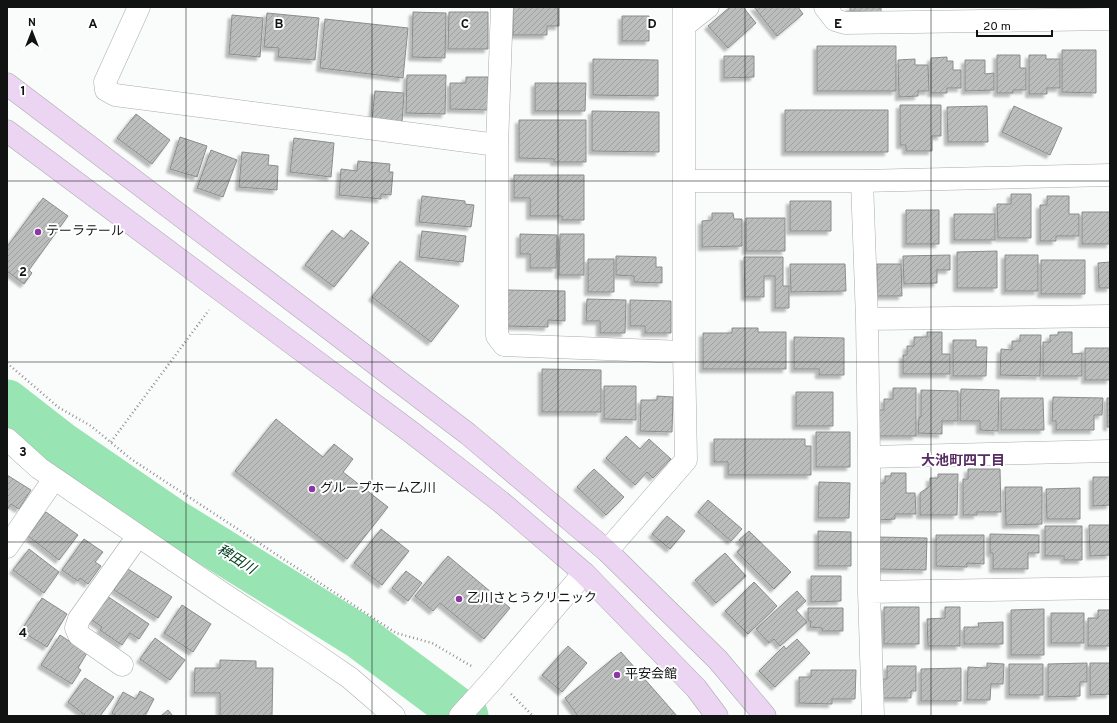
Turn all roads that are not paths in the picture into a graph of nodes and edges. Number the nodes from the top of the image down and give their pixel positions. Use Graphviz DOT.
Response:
graph roads {
  1 [pos="139,7"];
  2 [pos="502,7"];
  3 [pos="708,7"];
  4 [pos="825,7"];
  5 [pos="684,16"];
  6 [pos="1110,19"];
  7 [pos="7,84"];
  8 [pos="7,131"];
  9 [pos="497,144"];
  10 [pos="1110,175"];
  11 [pos="684,181"];
  12 [pos="862,181"];
  13 [pos="1110,316"];
  14 [pos="867,319"];
  15 [pos="684,352"];
  16 [pos="7,439"];
  17 [pos="1110,451"];
  18 [pos="869,457"];
  19 [pos="54,479"];
  20 [pos="138,536"];
  21 [pos="7,547"];
  22 [pos="607,552"];
  23 [pos="584,573"];
  24 [pos="1110,588"];
  25 [pos="869,592"];
  26 [pos="122,665"];
  27 [pos="394,716"];
  28 [pos="460,716"];
  29 [pos="717,716"];
  30 [pos="765,716"];
  31 [pos="873,716"];
  1 -- 9 [label="street"];
  2 -- 9 [label="street"];
  3 -- 5 [label="street"];
  4 -- 6 [label="street"];
  5 -- 11 [label="street"];
  7 -- 22 [label="street"];
  8 -- 23 [label="street"];
  9 -- 15 [label="street"];
  10 -- 12 [label="street"];
  11 -- 12 [label="street"];
  11 -- 15 [label="street"];
  12 -- 14 [label="street"];
  13 -- 14 [label="street"];
  14 -- 18 [label="street"];
  15 -- 22 [label="street"];
  16 -- 19 [label="street"];
  17 -- 18 [label="street"];
  18 -- 25 [label="street"];
  19 -- 20 [label="street"];
  19 -- 21 [label="street"];
  20 -- 26 [label="street"];
  20 -- 27 [label="street"];
  22 -- 30 [label="street"];
  23 -- 28 [label="street"];
  23 -- 29 [label="street"];
  24 -- 25 [label="street"];
  25 -- 31 [label="street"];
}
